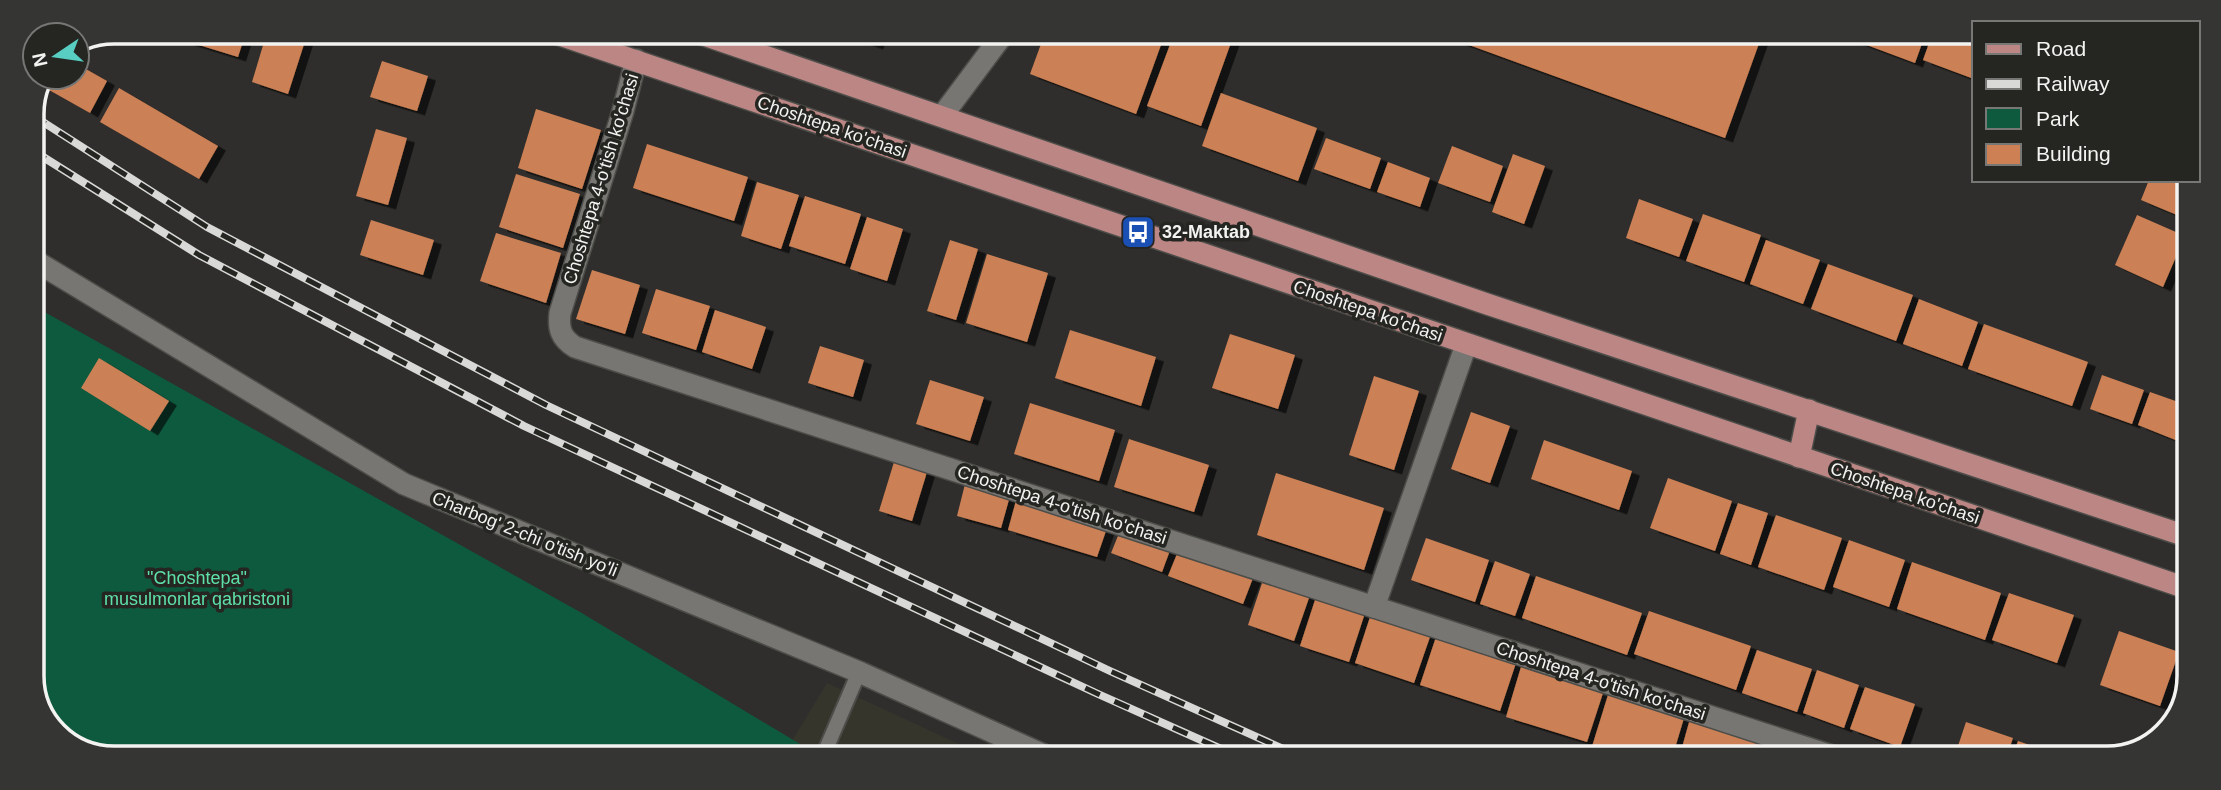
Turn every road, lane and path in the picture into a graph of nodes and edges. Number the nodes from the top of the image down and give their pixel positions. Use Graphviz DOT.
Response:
graph roads {
  1 [pos="587,44"];
  2 [pos="730,44"];
  3 [pos="995,44"];
  4 [pos="636,60"];
  5 [pos="942,116"];
  6 [pos="44,267"];
  7 [pos="1466,345"];
  8 [pos="1809,410"];
  9 [pos="1799,457"];
  10 [pos="2177,533"];
  11 [pos="2177,585"];
  12 [pos="1374,607"];
  13 [pos="859,672"];
  14 [pos="827,746"];
  15 [pos="1024,746"];
  16 [pos="1801,746"];
  1 -- 4 [label="main road, Choshtepa ko'chasi"];
  2 -- 5 [label="main road"];
  3 -- 5 [label="street"];
  4 -- 7 [label="main road, Choshtepa ko'chasi"];
  4 -- 12 [label="street, Choshtepa 4-o'tish ko'chasi"];
  5 -- 8 [label="main road"];
  6 -- 13 [label="street, Charbog' 2-chi o'tish yo'li"];
  7 -- 9 [label="main road, Choshtepa ko'chasi"];
  7 -- 12 [label="street"];
  8 -- 9 [label="main road"];
  8 -- 10 [label="main road"];
  9 -- 11 [label="main road, Choshtepa ko'chasi"];
  12 -- 16 [label="street, Choshtepa 4-o'tish ko'chasi"];
  13 -- 14 [label="lane"];
  13 -- 15 [label="street, Charbog' 2-chi o'tish yo'li"];
}
